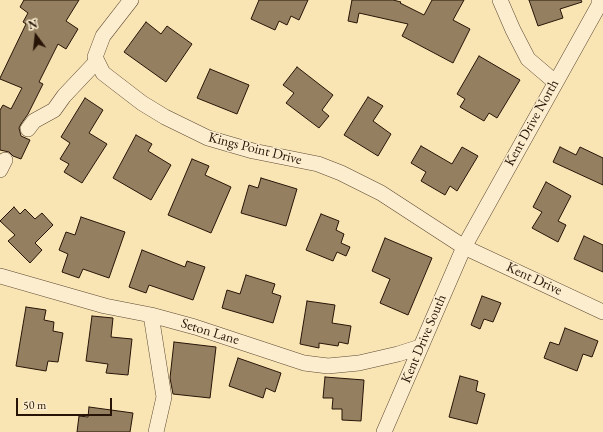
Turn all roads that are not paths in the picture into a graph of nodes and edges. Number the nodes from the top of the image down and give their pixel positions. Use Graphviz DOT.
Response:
graph roads {
  1 [pos="131,0"];
  2 [pos="500,0"];
  3 [pos="599,0"];
  4 [pos="97,61"];
  5 [pos="556,82"];
  6 [pos="28,129"];
  7 [pos="464,247"];
  8 [pos="0,276"];
  9 [pos="603,312"];
  10 [pos="150,315"];
  11 [pos="420,347"];
  12 [pos="156,432"];
  13 [pos="384,432"];
  1 -- 4 [label="street"];
  2 -- 5 [label="street"];
  3 -- 5 [label="street, Kent Drive North"];
  4 -- 6 [label="street"];
  4 -- 7 [label="street, Kings Point Drive"];
  5 -- 7 [label="street, Kent Drive North"];
  7 -- 9 [label="street, Kent Drive"];
  7 -- 11 [label="street, Kent Drive South"];
  8 -- 10 [label="street, Seton Lane"];
  10 -- 11 [label="street, Seton Lane"];
  10 -- 12 [label="street"];
  11 -- 13 [label="street, Kent Drive South"];
}
